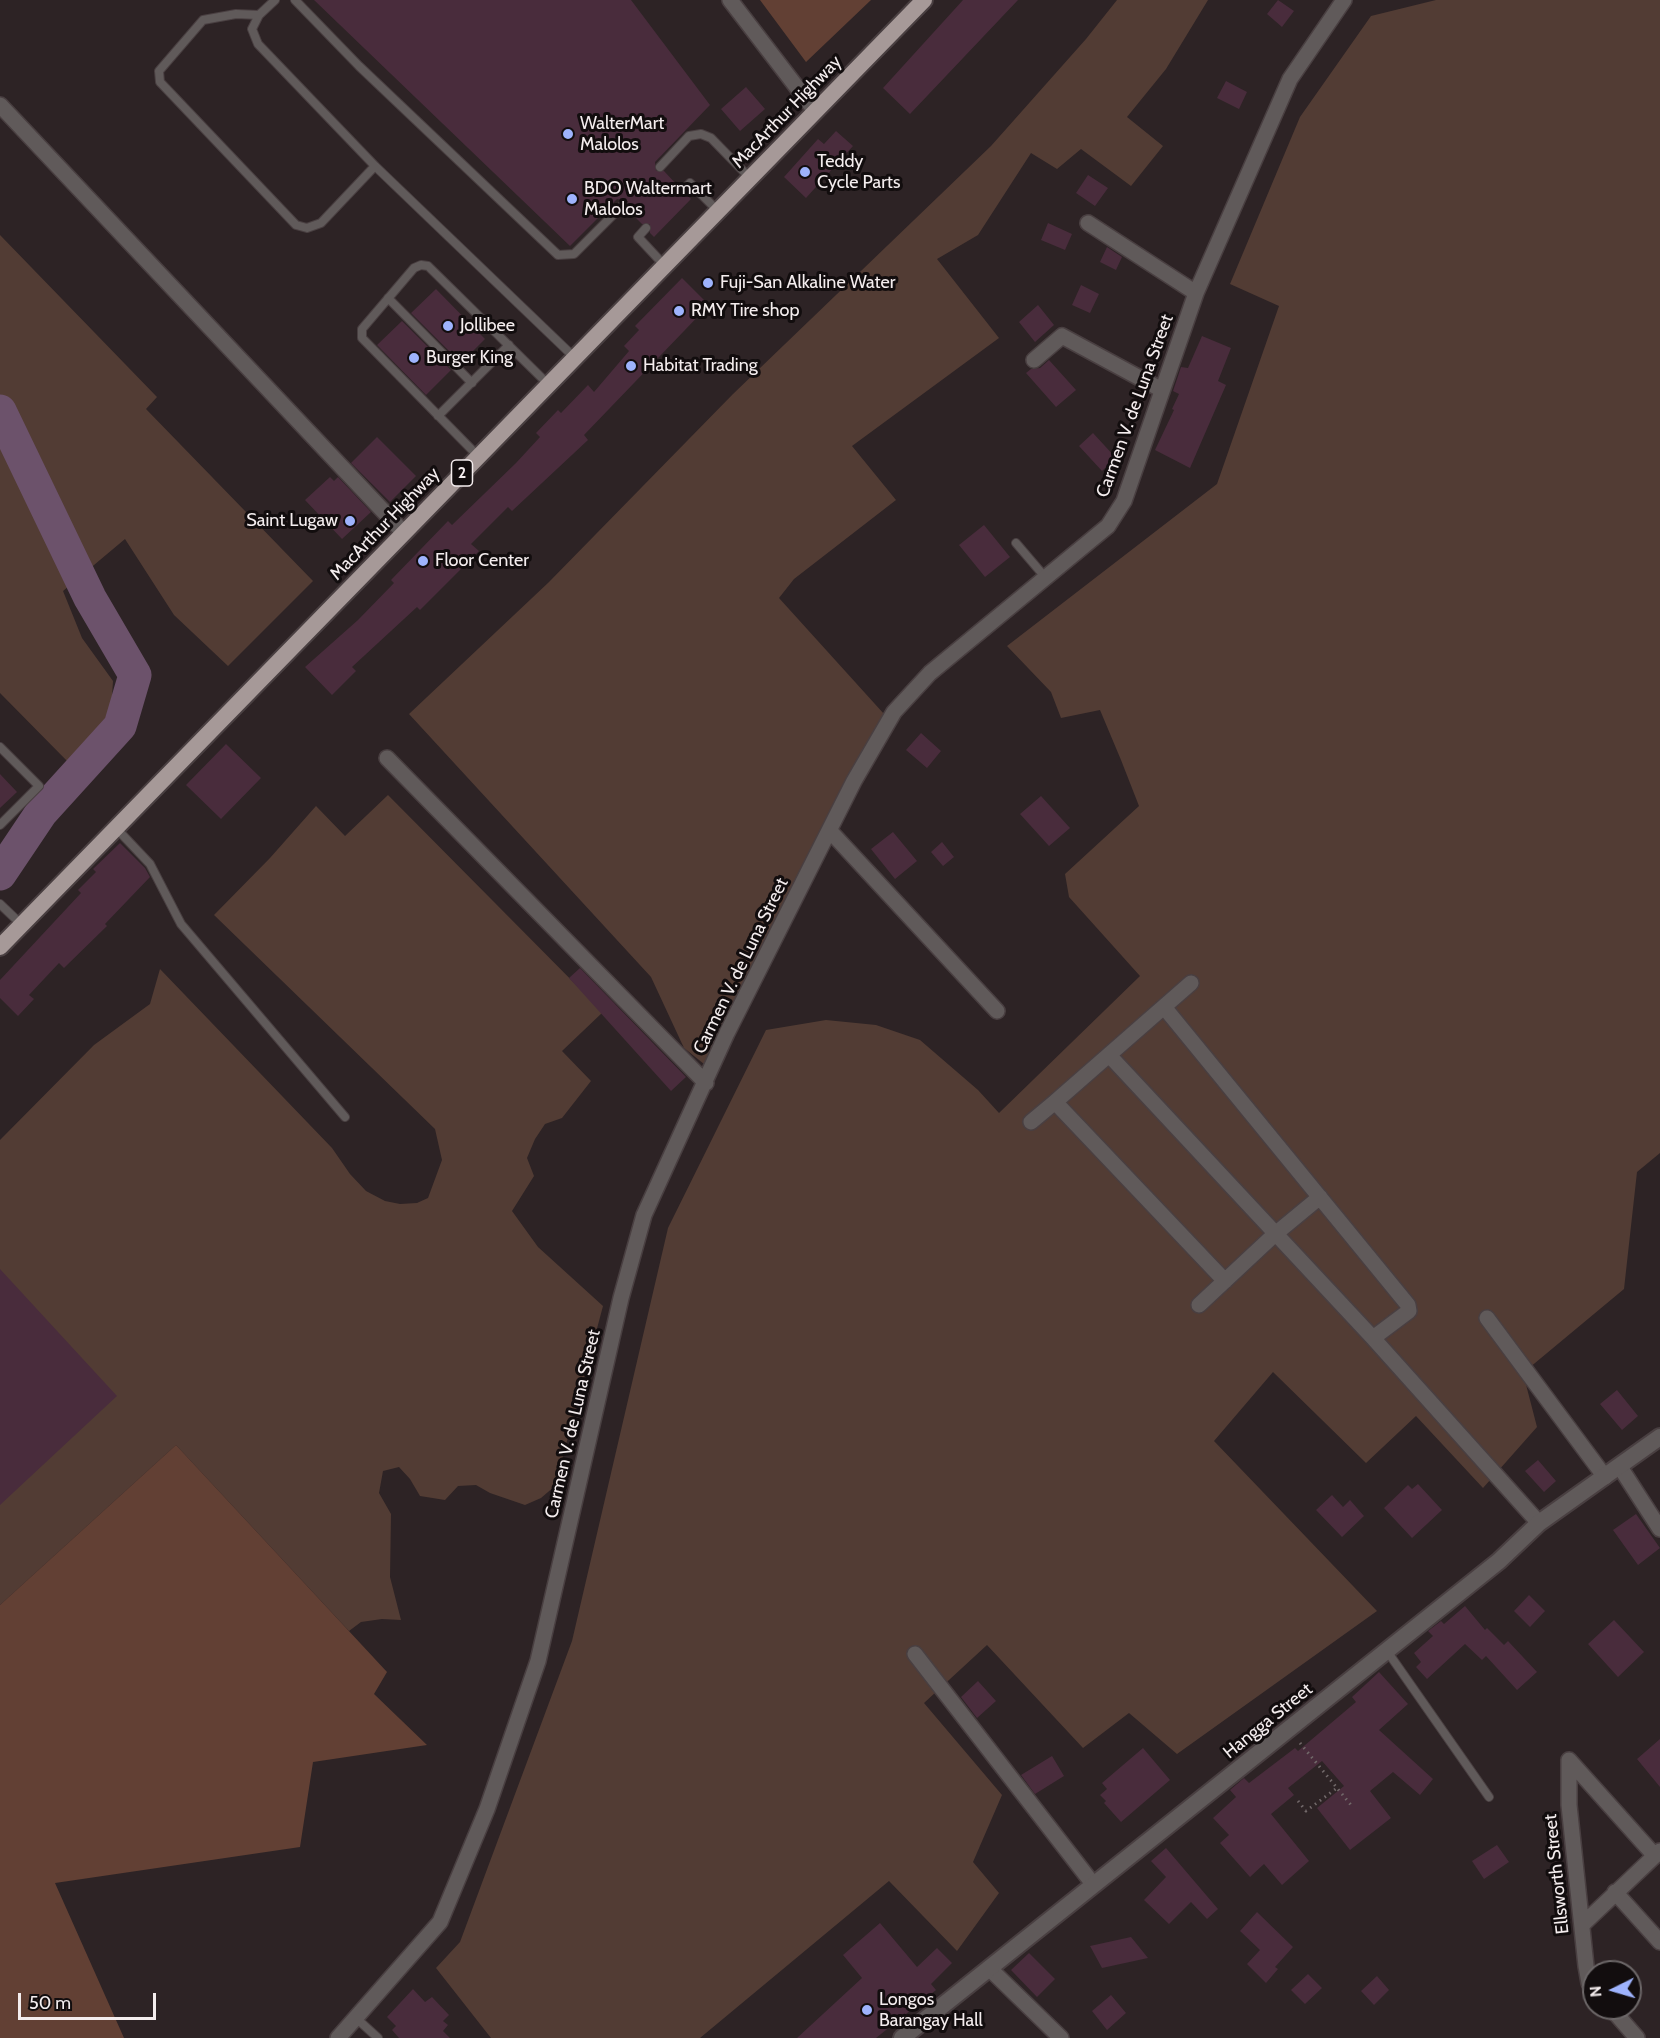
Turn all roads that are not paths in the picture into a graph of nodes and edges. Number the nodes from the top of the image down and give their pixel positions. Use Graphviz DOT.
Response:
graph roads {
  1 [pos="275,0"];
  2 [pos="295,0"];
  3 [pos="730,0"];
  4 [pos="924,0"];
  5 [pos="1344,0"];
  6 [pos="259,15"];
  7 [pos="0,105"];
  8 [pos="815,111"];
  9 [pos="375,166"];
  10 [pos="660,167"];
  11 [pos="750,178"];
  12 [pos="682,190"];
  13 [pos="623,206"];
  14 [pos="718,211"];
  15 [pos="1088,224"];
  16 [pos="646,228"];
  17 [pos="665,266"];
  18 [pos="1196,293"];
  19 [pos="388,298"];
  20 [pos="509,345"];
  21 [pos="575,358"];
  22 [pos="1034,360"];
  23 [pos="472,383"];
  24 [pos="550,386"];
  25 [pos="1162,390"];
  26 [pos="438,416"];
  27 [pos="478,456"];
  28 [pos="404,533"];
  29 [pos="1016,543"];
  30 [pos="1045,577"];
  31 [pos="0,747"];
  32 [pos="387,758"];
  33 [pos="0,825"];
  34 [pos="116,828"];
  35 [pos="830,831"];
  36 [pos="0,904"];
  37 [pos="21,925"];
  38 [pos="0,947"];
  39 [pos="1191,983"];
  40 [pos="1164,1007"];
  41 [pos="997,1011"];
  42 [pos="1109,1055"];
  43 [pos="706,1083"];
  44 [pos="1055,1102"];
  45 [pos="345,1117"];
  46 [pos="1031,1122"];
  47 [pos="1320,1197"];
  48 [pos="1274,1235"];
  49 [pos="1225,1281"];
  50 [pos="1199,1305"];
  51 [pos="1487,1318"];
  52 [pos="1373,1338"];
  53 [pos="1660,1437"];
  54 [pos="1620,1467"];
  55 [pos="1605,1477"];
  56 [pos="1539,1523"];
  57 [pos="1660,1529"];
  58 [pos="1386,1650"];
  59 [pos="915,1654"];
  60 [pos="1489,1797"];
  61 [pos="1657,1854"];
  62 [pos="1093,1884"];
  63 [pos="1615,1892"];
  64 [pos="1582,1925"];
  65 [pos="1660,1942"];
  66 [pos="1588,1960"];
  67 [pos="989,1968"];
  68 [pos="356,2018"];
  69 [pos="1621,2020"];
  70 [pos="907,2037"];
  71 [pos="338,2038"];
  72 [pos="378,2038"];
  73 [pos="1061,2038"];
  74 [pos="1637,2038"];
  1 -- 6 [label="lane"];
  2 -- 13 [label="lane"];
  3 -- 8 [label="street"];
  4 -- 8 [label="highway, MacArthur Highway / 2"];
  5 -- 18 [label="street, Carmen V. de Luna Street"];
  6 -- 9 [label="lane"];
  6 -- 9 [label="lane"];
  7 -- 28 [label="street"];
  8 -- 11 [label="highway, MacArthur Highway / 2"];
  9 -- 21 [label="lane"];
  10 -- 11 [label="lane"];
  11 -- 14 [label="highway, MacArthur Highway / 2"];
  12 -- 14 [label="lane"];
  14 -- 17 [label="highway, MacArthur Highway / 2"];
  15 -- 18 [label="street"];
  16 -- 17 [label="lane"];
  17 -- 21 [label="highway, MacArthur Highway / 2"];
  18 -- 25 [label="street, Carmen V. de Luna Street"];
  19 -- 20 [label="lane"];
  19 -- 23 [label="lane"];
  19 -- 26 [label="lane"];
  20 -- 23 [label="lane"];
  20 -- 24 [label="lane"];
  21 -- 24 [label="highway, MacArthur Highway / 2"];
  22 -- 25 [label="street"];
  23 -- 26 [label="lane"];
  24 -- 27 [label="highway, MacArthur Highway / 2"];
  25 -- 30 [label="street, Carmen V. de Luna Street"];
  26 -- 27 [label="lane"];
  27 -- 28 [label="highway, MacArthur Highway / 2"];
  28 -- 34 [label="highway, MacArthur Highway / 2"];
  29 -- 30 [label="lane"];
  30 -- 35 [label="street, Carmen V. de Luna Street"];
  31 -- 33 [label="lane"];
  32 -- 43 [label="street"];
  34 -- 37 [label="highway, MacArthur Highway / 2"];
  34 -- 45 [label="lane"];
  35 -- 41 [label="street"];
  35 -- 43 [label="street, Carmen V. de Luna Street"];
  36 -- 37 [label="lane"];
  37 -- 38 [label="highway, MacArthur Highway / 2"];
  39 -- 40 [label="street"];
  40 -- 42 [label="street"];
  40 -- 47 [label="street"];
  42 -- 44 [label="street"];
  42 -- 48 [label="street"];
  43 -- 68 [label="street, Carmen V. de Luna Street"];
  44 -- 46 [label="street"];
  44 -- 49 [label="street"];
  47 -- 48 [label="street"];
  47 -- 52 [label="street"];
  48 -- 49 [label="street"];
  48 -- 52 [label="street"];
  49 -- 50 [label="street"];
  51 -- 55 [label="street"];
  52 -- 56 [label="street"];
  53 -- 54 [label="street, Hangga Street"];
  54 -- 55 [label="street, Hangga Street"];
  54 -- 57 [label="street"];
  55 -- 56 [label="street, Hangga Street"];
  56 -- 58 [label="street, Hangga Street"];
  58 -- 60 [label="lane"];
  58 -- 62 [label="street, Hangga Street"];
  59 -- 62 [label="street"];
  61 -- 63 [label="street"];
  61 -- 64 [label="street, Ellsworth Street"];
  62 -- 67 [label="street, Hangga Street"];
  63 -- 64 [label="street"];
  63 -- 65 [label="street"];
  64 -- 66 [label="street, Ellsworth Street"];
  67 -- 70 [label="street, Hangga Street"];
  67 -- 73 [label="street"];
  68 -- 71 [label="street, Carmen V. de Luna Street"];
  68 -- 72 [label="lane"];
  69 -- 74 [label="street"];
}
